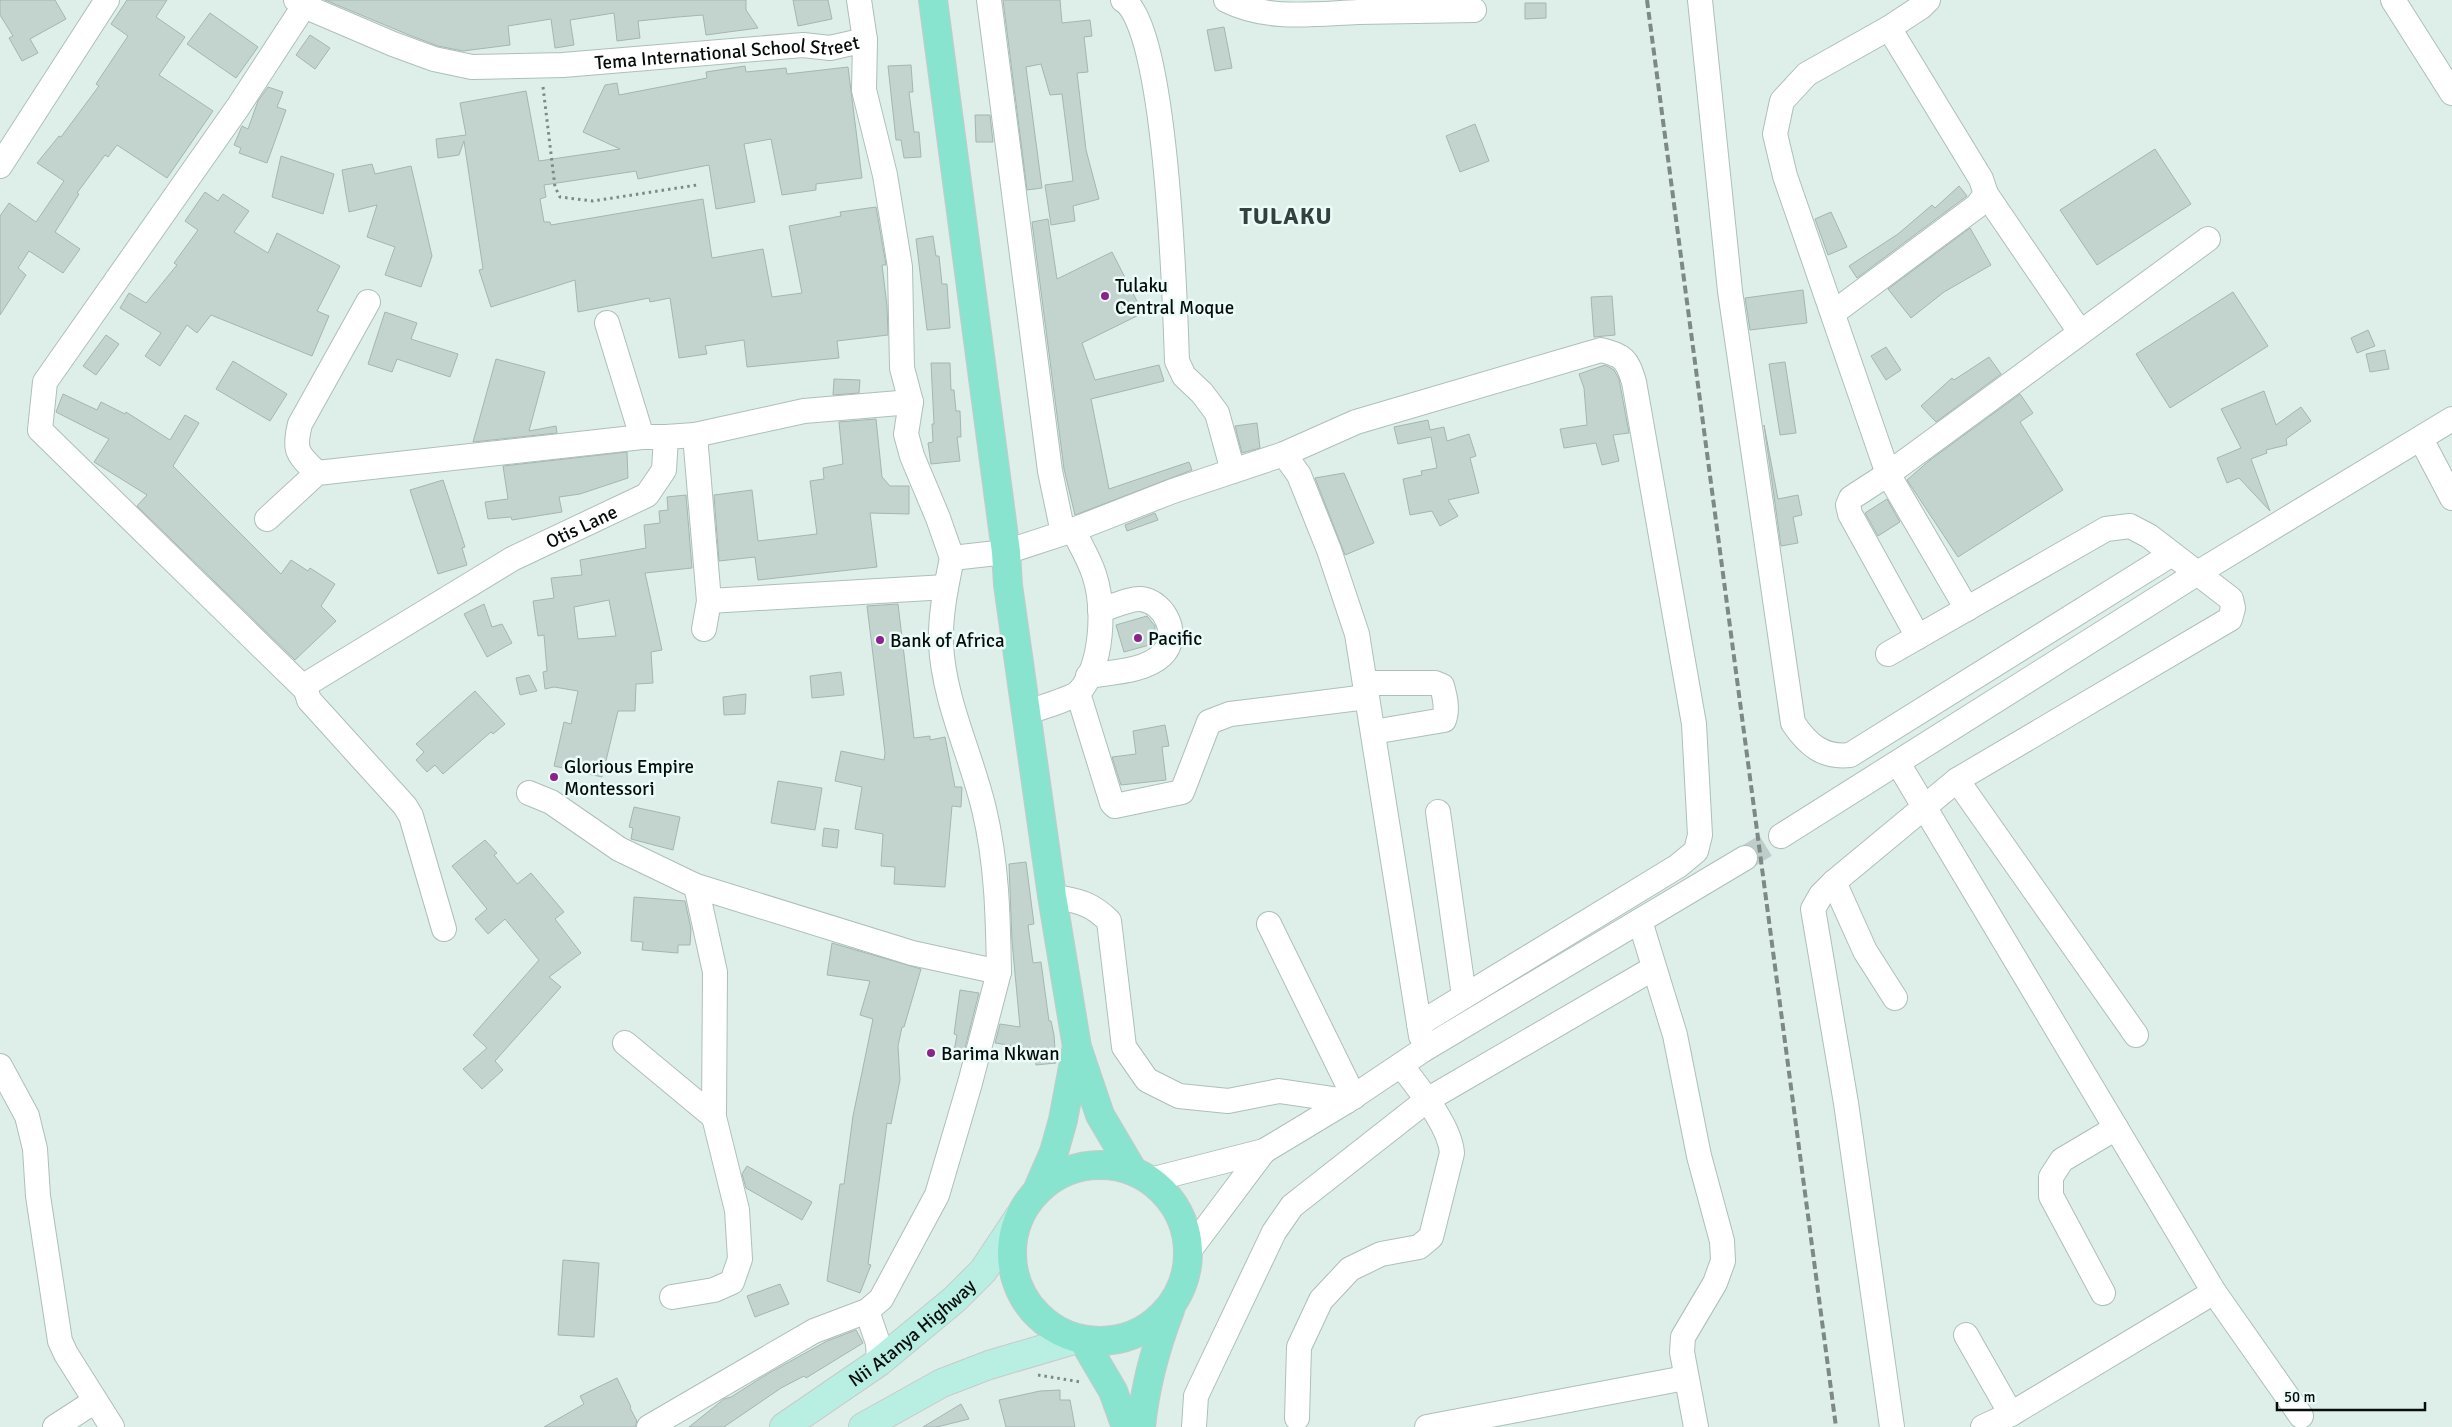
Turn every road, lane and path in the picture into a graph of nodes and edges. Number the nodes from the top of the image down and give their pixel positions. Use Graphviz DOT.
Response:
graph roads {
  1 [pos="107,0"];
  2 [pos="859,0"];
  3 [pos="932,0"];
  4 [pos="989,0"];
  5 [pos="1226,0"];
  6 [pos="1700,0"];
  7 [pos="1928,0"];
  8 [pos="2392,0"];
  9 [pos="1134,1"];
  10 [pos="300,3"];
  11 [pos="1474,10"];
  12 [pos="1889,28"];
  13 [pos="865,40"];
  14 [pos="540,66"];
  15 [pos="2452,93"];
  16 [pos="0,166"];
  17 [pos="697,185"];
  18 [pos="1986,194"];
  19 [pos="2208,239"];
  20 [pos="368,302"];
  21 [pos="1833,314"];
  22 [pos="607,323"];
  23 [pos="2080,332"];
  24 [pos="911,402"];
  25 [pos="2452,419"];
  26 [pos="695,436"];
  27 [pos="642,437"];
  28 [pos="666,437"];
  29 [pos="2421,439"];
  30 [pos="1284,454"];
  31 [pos="1234,471"];
  32 [pos="317,473"];
  33 [pos="1888,474"];
  34 [pos="2452,498"];
  35 [pos="267,519"];
  36 [pos="1068,531"];
  37 [pos="1006,552"];
  38 [pos="2172,554"];
  39 [pos="952,558"];
  40 [pos="2196,574"];
  41 [pos="946,587"];
  42 [pos="709,601"];
  43 [pos="1967,608"];
  44 [pos="1100,610"];
  45 [pos="704,629"];
  46 [pos="1918,637"];
  47 [pos="1888,654"];
  48 [pos="1083,684"];
  49 [pos="306,690"];
  50 [pos="1366,690"];
  51 [pos="1026,713"];
  52 [pos="1373,732"];
  53 [pos="1898,763"];
  54 [pos="1957,780"];
  55 [pos="529,793"];
  56 [pos="1924,807"];
  57 [pos="1438,812"];
  58 [pos="1781,836"];
  59 [pos="1745,858"];
  60 [pos="1834,882"];
  61 [pos="696,886"];
  62 [pos="1052,896"];
  63 [pos="1640,921"];
  64 [pos="1269,924"];
  65 [pos="444,929"];
  66 [pos="1654,968"];
  67 [pos="999,972"];
  68 [pos="1464,996"];
  69 [pos="1895,998"];
  70 [pos="1419,1024"];
  71 [pos="2136,1035"];
  72 [pos="625,1044"];
  73 [pos="1077,1047"];
  74 [pos="1423,1050"];
  75 [pos="1401,1065"];
  76 [pos="0,1066"];
  77 [pos="1350,1099"];
  78 [pos="1427,1100"];
  79 [pos="714,1117"];
  80 [pos="2116,1128"];
  81 [pos="1264,1150"];
  82 [pos="1142,1175"];
  83 [pos="1037,1191"];
  84 [pos="1019,1217"];
  85 [pos="1190,1251"];
  86 [pos="2214,1292"];
  87 [pos="2103,1293"];
  88 [pos="672,1297"];
  89 [pos="1172,1306"];
  90 [pos="868,1311"];
  91 [pos="1966,1335"];
  92 [pos="1080,1340"];
  93 [pos="879,1362"];
  94 [pos="1031,1375"];
  95 [pos="1685,1378"];
  96 [pos="1113,1391"];
  97 [pos="95,1401"];
  98 [pos="2011,1414"];
  99 [pos="2301,1416"];
  100 [pos="1297,1418"];
  101 [pos="55,1427"];
  102 [pos="112,1427"];
  103 [pos="649,1427"];
  104 [pos="784,1427"];
  105 [pos="863,1427"];
  106 [pos="1126,1427"];
  107 [pos="1141,1427"];
  108 [pos="1194,1427"];
  109 [pos="1427,1427"];
  110 [pos="1696,1427"];
  111 [pos="1892,1427"];
  112 [pos="1983,1427"];
  1 -- 16 [label="street"];
  2 -- 13 [label="street"];
  3 -- 37 [label="highway"];
  4 -- 36 [label="street"];
  5 -- 11 [label="street"];
  6 -- 38 [label="street"];
  7 -- 12 [label="street"];
  8 -- 15 [label="street"];
  9 -- 31 [label="street"];
  10 -- 14 [label="street, Tema International School Street"];
  10 -- 49 [label="street"];
  12 -- 18 [label="street"];
  12 -- 21 [label="street"];
  13 -- 14 [label="street, Tema International School Street"];
  13 -- 24 [label="street, Tema International School Street"];
  14 -- 17 [label="path"];
  18 -- 21 [label="street"];
  18 -- 23 [label="street"];
  19 -- 23 [label="street"];
  20 -- 32 [label="street"];
  21 -- 33 [label="street"];
  22 -- 27 [label="street"];
  23 -- 33 [label="street"];
  24 -- 26 [label="street"];
  24 -- 39 [label="street"];
  25 -- 29 [label="street"];
  26 -- 28 [label="street"];
  26 -- 42 [label="street"];
  27 -- 28 [label="street"];
  27 -- 32 [label="street"];
  28 -- 49 [label="street, Otis Lane"];
  29 -- 34 [label="street"];
  29 -- 40 [label="street"];
  30 -- 31 [label="street"];
  30 -- 50 [label="street"];
  30 -- 68 [label="street"];
  31 -- 36 [label="street"];
  32 -- 35 [label="street"];
  33 -- 43 [label="street"];
  33 -- 46 [label="street"];
  36 -- 37 [label="street"];
  36 -- 44 [label="street"];
  37 -- 39 [label="street"];
  37 -- 51 [label="highway"];
  38 -- 40 [label="street"];
  38 -- 43 [label="street"];
  39 -- 41 [label="street"];
  40 -- 53 [label="street"];
  40 -- 54 [label="street"];
  41 -- 42 [label="street"];
  41 -- 67 [label="street"];
  42 -- 45 [label="street"];
  43 -- 46 [label="street"];
  44 -- 48 [label="street"];
  44 -- 48 [label="street"];
  46 -- 47 [label="street"];
  48 -- 50 [label="street"];
  48 -- 51 [label="street"];
  49 -- 65 [label="street"];
  50 -- 52 [label="street"];
  50 -- 52 [label="street"];
  51 -- 62 [label="highway"];
  52 -- 70 [label="street"];
  53 -- 56 [label="street"];
  53 -- 58 [label="street"];
  54 -- 56 [label="street"];
  54 -- 71 [label="street"];
  55 -- 61 [label="street"];
  56 -- 60 [label="street"];
  56 -- 80 [label="street"];
  57 -- 68 [label="street"];
  59 -- 63 [label="street"];
  60 -- 69 [label="street"];
  60 -- 111 [label="street"];
  61 -- 67 [label="street"];
  61 -- 79 [label="street"];
  62 -- 73 [label="highway"];
  62 -- 77 [label="street"];
  63 -- 66 [label="street"];
  63 -- 74 [label="street"];
  64 -- 77 [label="street"];
  66 -- 78 [label="street"];
  66 -- 95 [label="street"];
  67 -- 90 [label="street"];
  68 -- 70 [label="street"];
  70 -- 74 [label="street"];
  72 -- 79 [label="street"];
  73 -- 82 [label="highway"];
  73 -- 83 [label="highway"];
  74 -- 75 [label="street"];
  75 -- 77 [label="street"];
  75 -- 78 [label="street"];
  76 -- 97 [label="street"];
  77 -- 81 [label="street"];
  78 -- 100 [label="street"];
  78 -- 108 [label="street"];
  79 -- 88 [label="street"];
  80 -- 86 [label="street"];
  80 -- 87 [label="street"];
  81 -- 82 [label="street"];
  81 -- 85 [label="street"];
  82 -- 83 [label="highway"];
  82 -- 85 [label="highway"];
  83 -- 84 [label="highway"];
  84 -- 92 [label="highway"];
  84 -- 93 [label="main road, Nii Atanya Highway"];
  85 -- 89 [label="highway"];
  86 -- 98 [label="street"];
  86 -- 99 [label="street"];
  89 -- 92 [label="highway"];
  89 -- 107 [label="highway"];
  90 -- 93 [label="street"];
  90 -- 103 [label="street"];
  91 -- 98 [label="street"];
  92 -- 96 [label="highway"];
  92 -- 105 [label="main road"];
  93 -- 104 [label="main road, Nii Atanya Highway"];
  94 -- 96 [label="path"];
  95 -- 109 [label="street"];
  95 -- 110 [label="street"];
  96 -- 106 [label="highway"];
  97 -- 101 [label="street"];
  97 -- 102 [label="street"];
  98 -- 112 [label="street"];
}
